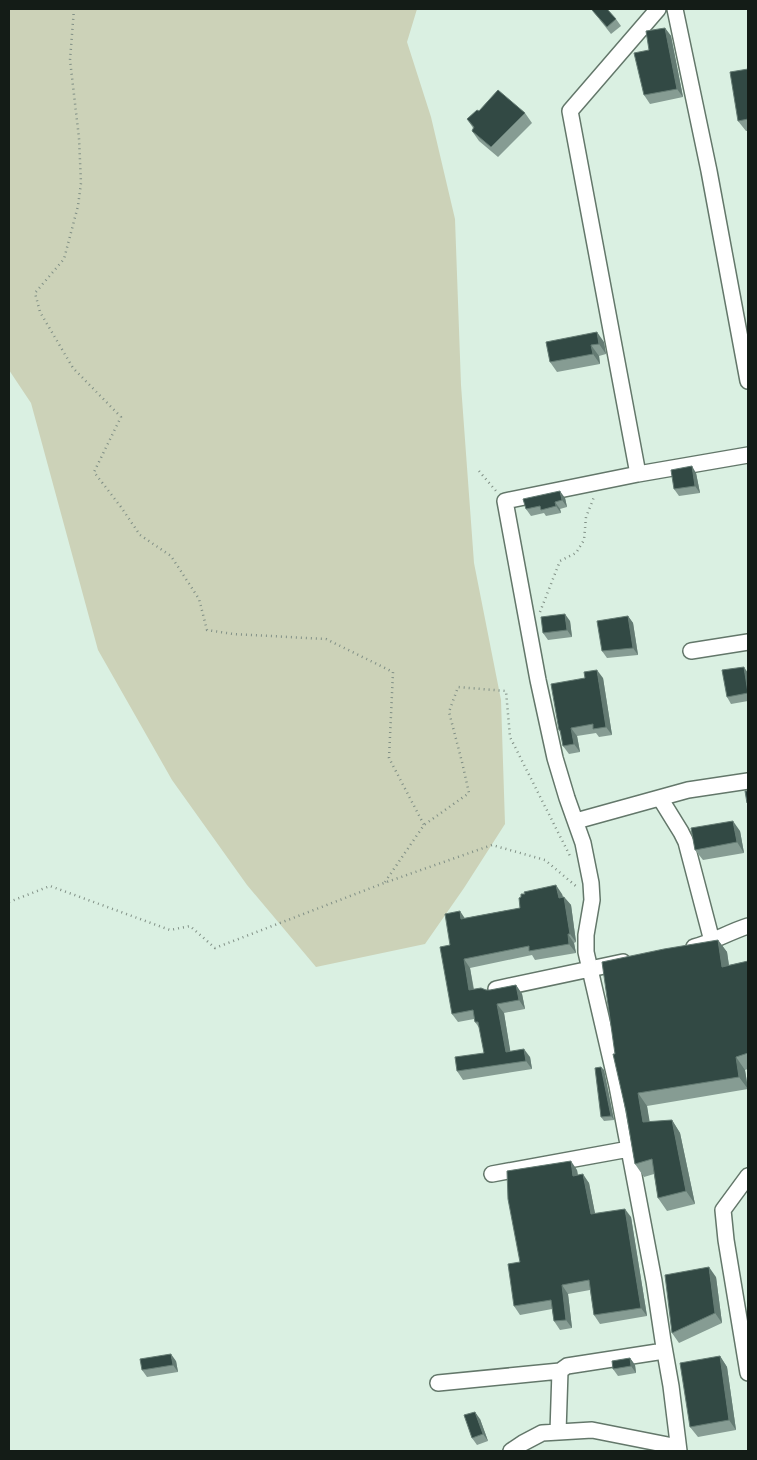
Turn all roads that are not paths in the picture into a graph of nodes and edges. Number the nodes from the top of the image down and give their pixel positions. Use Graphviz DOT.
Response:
graph roads {
  1 [pos="658,9"];
  2 [pos="675,9"];
  3 [pos="748,381"];
  4 [pos="748,455"];
  5 [pos="638,474"];
  6 [pos="748,642"];
  7 [pos="691,651"];
  8 [pos="748,781"];
  9 [pos="660,798"];
  10 [pos="576,821"];
  11 [pos="748,926"];
  12 [pos="712,941"];
  13 [pos="676,951"];
  14 [pos="638,959"];
  15 [pos="590,969"];
  16 [pos="494,990"];
  17 [pos="629,1149"];
  18 [pos="492,1174"];
  19 [pos="748,1176"];
  20 [pos="664,1351"];
  21 [pos="560,1371"];
  22 [pos="748,1373"];
  23 [pos="438,1383"];
  24 [pos="558,1432"];
  25 [pos="679,1449"];
  26 [pos="511,1451"];
  1 -- 5 [label="street"];
  2 -- 3 [label="street"];
  4 -- 5 [label="street"];
  5 -- 10 [label="street"];
  6 -- 7 [label="street"];
  8 -- 9 [label="street"];
  9 -- 10 [label="street"];
  9 -- 12 [label="street"];
  10 -- 15 [label="street"];
  11 -- 12 [label="street"];
  12 -- 13 [label="street"];
  14 -- 15 [label="street"];
  15 -- 16 [label="street"];
  15 -- 17 [label="street"];
  17 -- 18 [label="street"];
  17 -- 20 [label="street"];
  19 -- 22 [label="street"];
  20 -- 21 [label="street"];
  20 -- 25 [label="street"];
  21 -- 23 [label="street"];
  21 -- 24 [label="street"];
  24 -- 25 [label="street"];
  24 -- 26 [label="street"];
}
